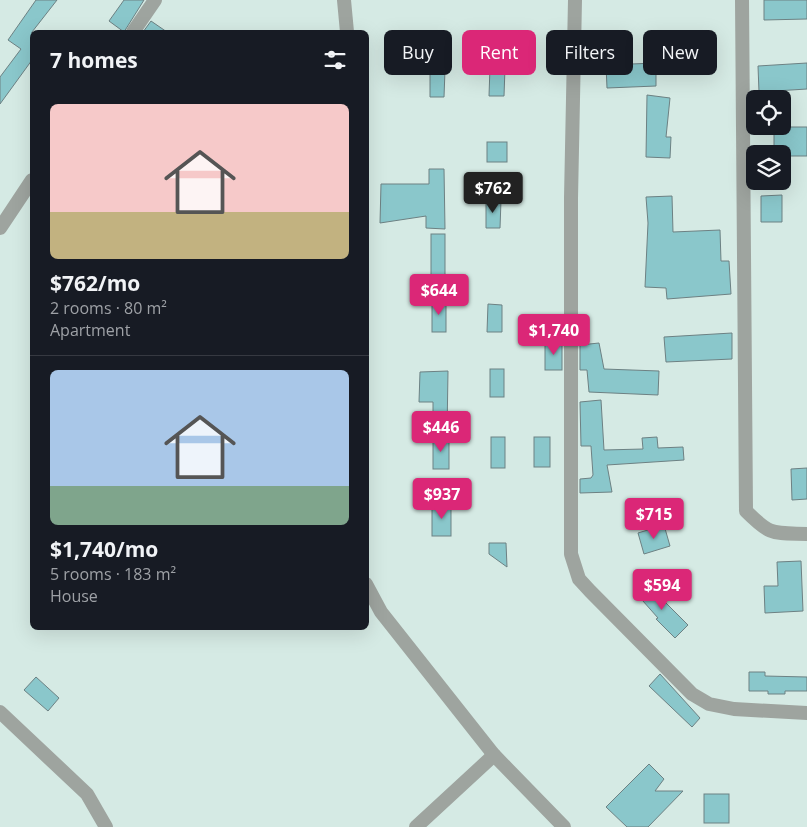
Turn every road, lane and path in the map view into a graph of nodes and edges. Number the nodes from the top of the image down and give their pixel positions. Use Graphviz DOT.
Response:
graph roads {
  1 [pos="155,0"];
  2 [pos="344,0"];
  3 [pos="575,0"];
  4 [pos="742,0"];
  5 [pos="134,30"];
  6 [pos="347,30"];
  7 [pos="30,183"];
  8 [pos="0,228"];
  9 [pos="807,534"];
  10 [pos="369,590"];
  11 [pos="0,712"];
  12 [pos="807,713"];
  13 [pos="494,755"];
  14 [pos="106,827"];
  15 [pos="416,827"];
  16 [pos="564,827"];
  1 -- 5 [label="street"];
  2 -- 6 [label="street"];
  3 -- 12 [label="street"];
  4 -- 9 [label="street"];
  7 -- 8 [label="street"];
  10 -- 13 [label="street"];
  11 -- 14 [label="street"];
  13 -- 15 [label="street"];
  13 -- 16 [label="street"];
}
